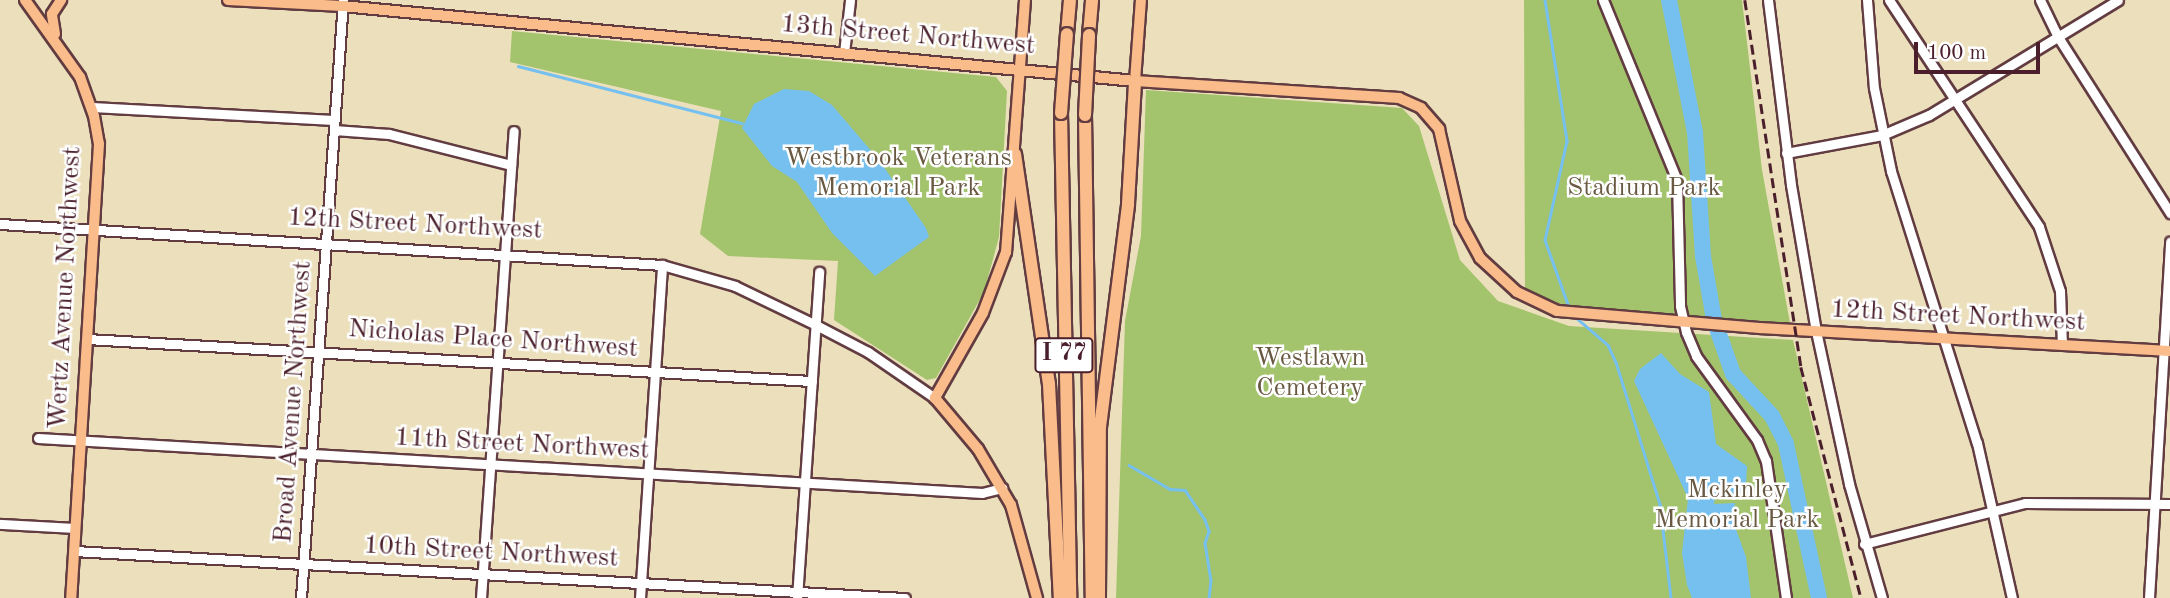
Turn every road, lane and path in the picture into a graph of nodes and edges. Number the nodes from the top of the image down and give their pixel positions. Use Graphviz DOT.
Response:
graph roads {
  1 [pos="25,0"];
  2 [pos="61,0"];
  3 [pos="228,0"];
  4 [pos="850,0"];
  5 [pos="1025,0"];
  6 [pos="1070,0"];
  7 [pos="1092,0"];
  8 [pos="1141,0"];
  9 [pos="1603,0"];
  10 [pos="1769,0"];
  11 [pos="1867,0"];
  12 [pos="1889,0"];
  13 [pos="2040,0"];
  14 [pos="2118,0"];
  15 [pos="343,3"];
  16 [pos="55,37"];
  17 [pos="2058,37"];
  18 [pos="844,53"];
  19 [pos="1019,69"];
  20 [pos="1135,81"];
  21 [pos="1953,102"];
  22 [pos="92,107"];
  23 [pos="334,125"];
  24 [pos="514,131"];
  25 [pos="1882,135"];
  26 [pos="1786,153"];
  27 [pos="1015,154"];
  28 [pos="511,165"];
  29 [pos="2170,213"];
  30 [pos="0,224"];
  31 [pos="94,230"];
  32 [pos="2170,242"];
  33 [pos="326,243"];
  34 [pos="505,253"];
  35 [pos="662,265"];
  36 [pos="819,272"];
  37 [pos="1593,316"];
  38 [pos="1688,323"];
  39 [pos="816,325"];
  40 [pos="1816,331"];
  41 [pos="87,339"];
  42 [pos="1945,339"];
  43 [pos="2062,345"];
  44 [pos="318,350"];
  45 [pos="2167,351"];
  46 [pos="497,362"];
  47 [pos="655,371"];
  48 [pos="812,381"];
  49 [pos="935,398"];
  50 [pos="38,438"];
  51 [pos="80,442"];
  52 [pos="311,455"];
  53 [pos="490,464"];
  54 [pos="648,473"];
  55 [pos="805,483"];
  56 [pos="1002,488"];
  57 [pos="2155,503"];
  58 [pos="2170,504"];
  59 [pos="1995,510"];
  60 [pos="0,524"];
  61 [pos="75,528"];
  62 [pos="1864,544"];
  63 [pos="75,551"];
  64 [pos="303,563"];
  65 [pos="483,573"];
  66 [pos="640,582"];
  67 [pos="797,595"];
  68 [pos="71,598"];
  69 [pos="301,598"];
  70 [pos="481,598"];
  71 [pos="639,598"];
  72 [pos="905,598"];
  73 [pos="1037,598"];
  74 [pos="1060,598"];
  75 [pos="1070,598"];
  76 [pos="1093,598"];
  77 [pos="1099,598"];
  78 [pos="1786,598"];
  79 [pos="1882,598"];
  80 [pos="2012,598"];
  81 [pos="2149,598"];
  1 -- 16 [label="main road, Wertz Avenue Northwest"];
  2 -- 16 [label="main road"];
  3 -- 15 [label="main road, 13th Street Northwest"];
  4 -- 18 [label="street"];
  5 -- 19 [label="main road"];
  6 -- 75 [label="highway, I 77, bridge"];
  7 -- 76 [label="highway, I 77, bridge"];
  8 -- 20 [label="main road"];
  9 -- 38 [label="street"];
  10 -- 26 [label="street"];
  11 -- 25 [label="street"];
  12 -- 21 [label="street"];
  13 -- 17 [label="street"];
  14 -- 17 [label="street"];
  15 -- 18 [label="main road, 13th Street Northwest"];
  15 -- 23 [label="street, Broad Avenue Northwest"];
  16 -- 22 [label="main road, Wertz Avenue Northwest"];
  17 -- 21 [label="street"];
  17 -- 29 [label="street"];
  18 -- 19 [label="main road, 13th Street Northwest"];
  19 -- 20 [label="main road, 13th Street Northwest"];
  19 -- 27 [label="main road"];
  20 -- 37 [label="main road, 13th Street Northwest"];
  20 -- 77 [label="highway"];
  21 -- 25 [label="street"];
  21 -- 43 [label="street"];
  22 -- 23 [label="street"];
  22 -- 31 [label="main road, Wertz Avenue Northwest"];
  23 -- 28 [label="street"];
  23 -- 33 [label="street, Broad Avenue Northwest"];
  24 -- 28 [label="street"];
  25 -- 26 [label="street"];
  25 -- 42 [label="street"];
  26 -- 40 [label="street"];
  27 -- 49 [label="main road"];
  27 -- 74 [label="highway"];
  28 -- 34 [label="street"];
  30 -- 31 [label="street, 12th Street Northwest"];
  31 -- 33 [label="street, 12th Street Northwest"];
  31 -- 41 [label="main road, Wertz Avenue Northwest"];
  32 -- 45 [label="street"];
  33 -- 34 [label="street, 12th Street Northwest"];
  33 -- 44 [label="street, Broad Avenue Northwest"];
  34 -- 35 [label="street, 12th Street Northwest"];
  34 -- 46 [label="street"];
  35 -- 39 [label="street, 12th Street Northwest"];
  35 -- 47 [label="street"];
  36 -- 39 [label="street"];
  37 -- 38 [label="main road, 12th Street Northwest"];
  38 -- 40 [label="main road, 12th Street Northwest"];
  38 -- 78 [label="street"];
  39 -- 48 [label="street"];
  39 -- 49 [label="street, 12th Street Northwest"];
  40 -- 42 [label="main road, 12th Street Northwest"];
  40 -- 62 [label="street"];
  41 -- 44 [label="street, Nicholas Place Northwest"];
  41 -- 51 [label="main road, Wertz Avenue Northwest"];
  42 -- 43 [label="main road, 12th Street Northwest"];
  42 -- 59 [label="street"];
  43 -- 45 [label="main road, 12th Street Northwest"];
  44 -- 46 [label="street, Nicholas Place Northwest"];
  44 -- 52 [label="street, Broad Avenue Northwest"];
  45 -- 57 [label="street"];
  46 -- 47 [label="street, Nicholas Place Northwest"];
  46 -- 53 [label="street"];
  47 -- 48 [label="street, Nicholas Place Northwest"];
  47 -- 54 [label="street"];
  48 -- 55 [label="street"];
  49 -- 56 [label="main road"];
  50 -- 51 [label="street, 11th Street Northwest"];
  51 -- 52 [label="street, 11th Street Northwest"];
  51 -- 61 [label="main road, Wertz Avenue Northwest"];
  52 -- 53 [label="street, 11th Street Northwest"];
  52 -- 64 [label="street, Broad Avenue Northwest"];
  53 -- 54 [label="street, 11th Street Northwest"];
  53 -- 65 [label="street"];
  54 -- 55 [label="street, 11th Street Northwest"];
  54 -- 66 [label="street"];
  55 -- 56 [label="street, 11th Street Northwest"];
  55 -- 67 [label="street"];
  56 -- 73 [label="main road"];
  57 -- 58 [label="street"];
  57 -- 59 [label="street"];
  57 -- 81 [label="street"];
  59 -- 62 [label="street"];
  59 -- 80 [label="street"];
  60 -- 61 [label="street"];
  61 -- 63 [label="main road, Wertz Avenue Northwest"];
  62 -- 79 [label="street"];
  63 -- 64 [label="street, 10th Street Northwest"];
  63 -- 68 [label="main road, Wertz Avenue Northwest"];
  64 -- 65 [label="street, 10th Street Northwest"];
  64 -- 69 [label="street, Broad Avenue Northwest"];
  65 -- 66 [label="street, 10th Street Northwest"];
  65 -- 70 [label="street"];
  66 -- 67 [label="street, 10th Street Northwest"];
  66 -- 71 [label="street"];
  67 -- 72 [label="street, 10th Street Northwest"];
}
